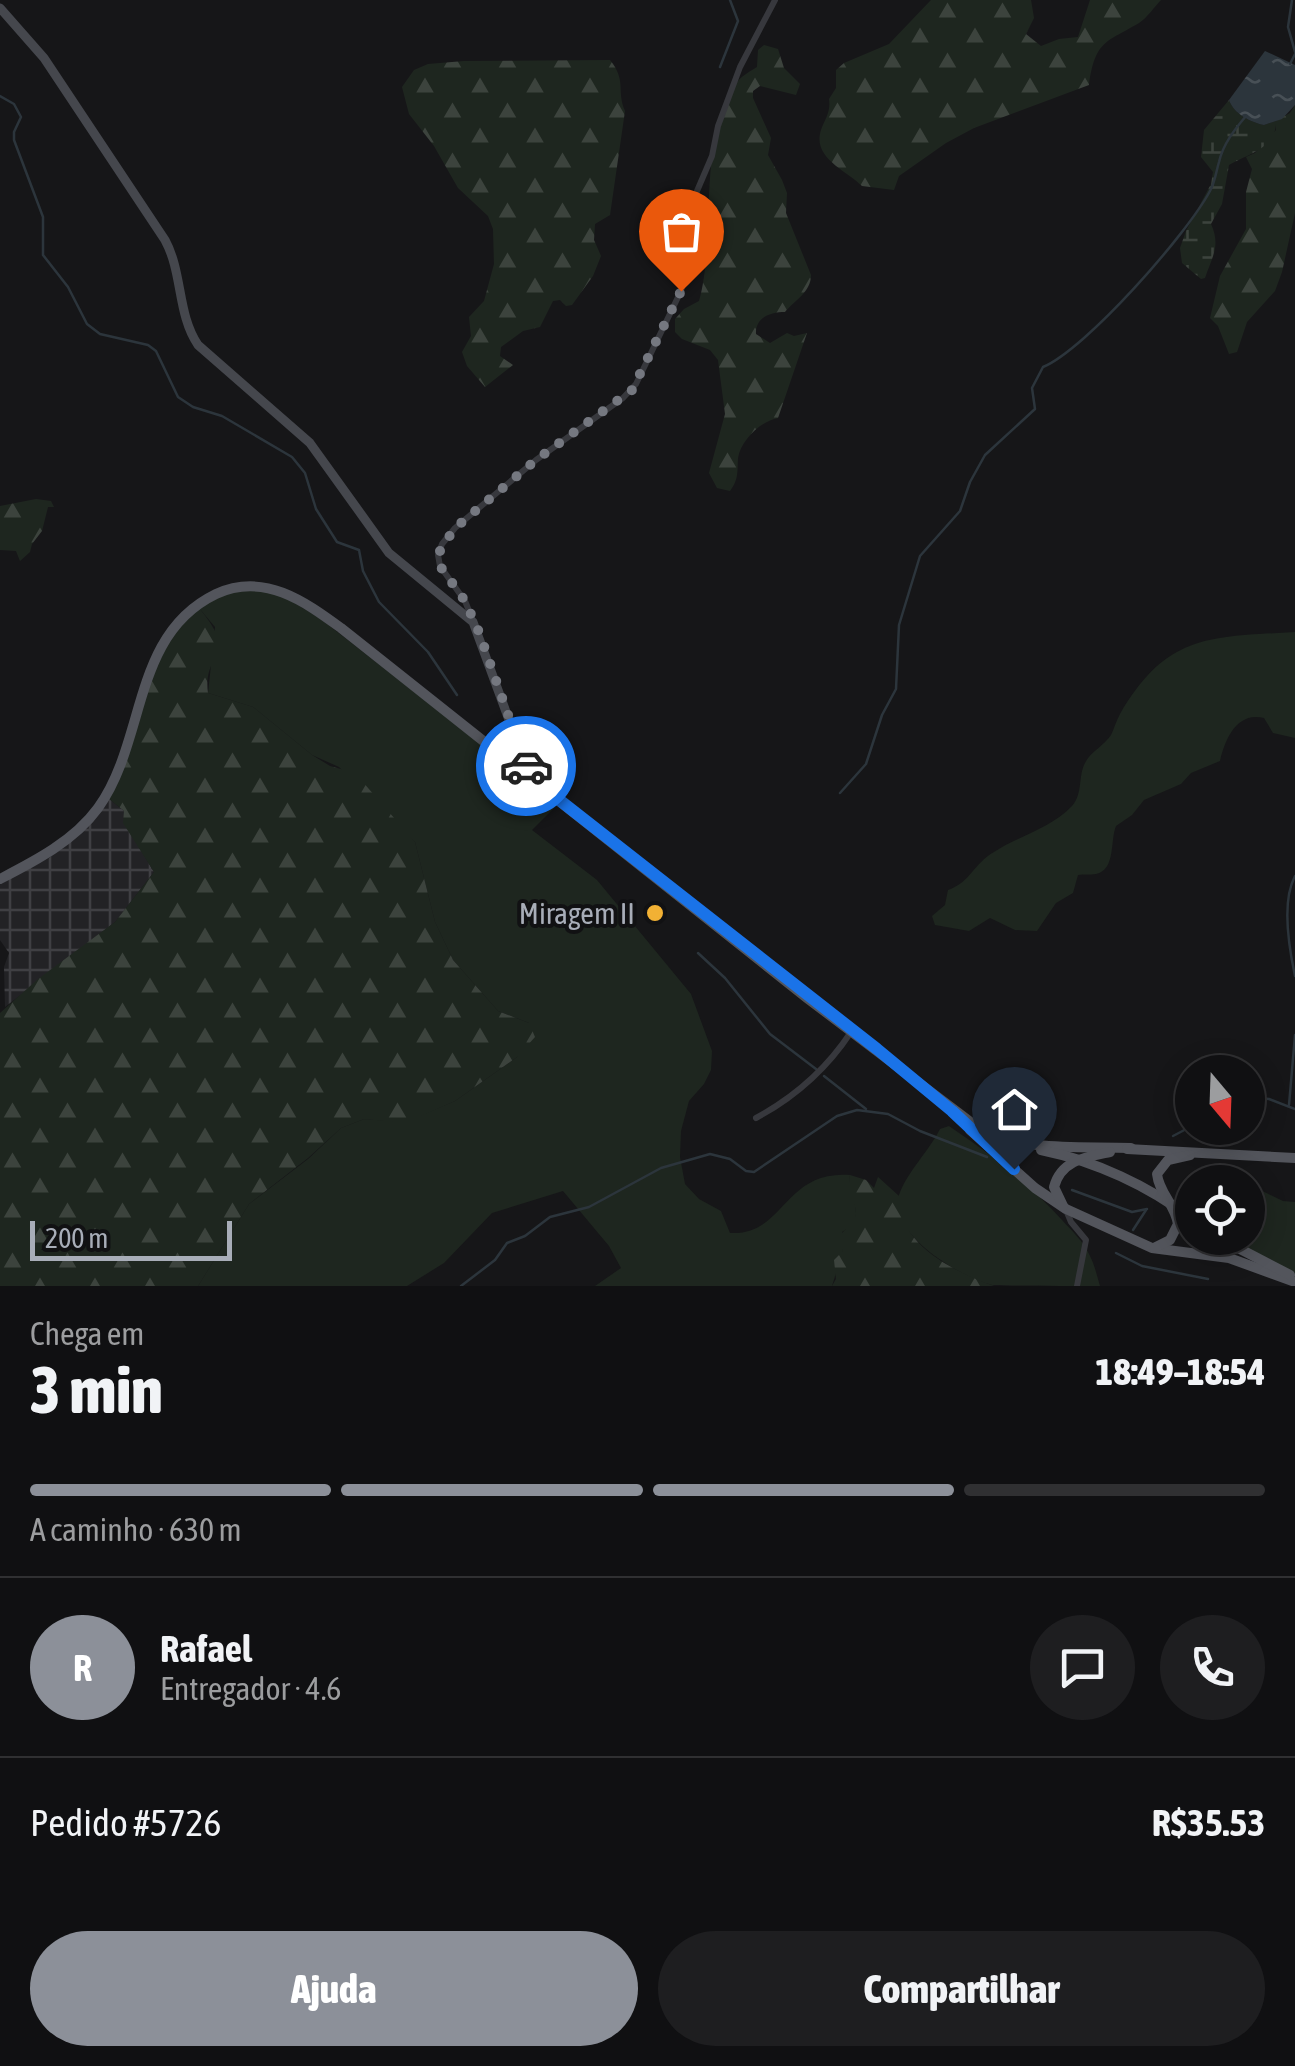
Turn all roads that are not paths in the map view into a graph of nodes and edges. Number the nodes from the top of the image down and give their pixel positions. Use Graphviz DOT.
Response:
graph roads {
  1 [pos="775,0"];
  2 [pos="0,8"];
  3 [pos="473,622"];
  4 [pos="530,777"];
  5 [pos="0,879"];
  6 [pos="851,1031"];
  7 [pos="952,1111"];
  8 [pos="756,1118"];
  9 [pos="1002,1140"];
  10 [pos="1131,1148"];
  11 [pos="1211,1153"];
  12 [pos="1081,1158"];
  13 [pos="1295,1158"];
  14 [pos="1171,1203"];
  15 [pos="1175,1206"];
  16 [pos="1066,1208"];
  17 [pos="1152,1248"];
  18 [pos="1250,1255"];
  19 [pos="1295,1280"];
  20 [pos="1077,1286"];
  1 -- 3 [label="street"];
  2 -- 3 [label="street"];
  3 -- 4 [label="street"];
  4 -- 5 [label="main road"];
  4 -- 6 [label="main road"];
  6 -- 7 [label="main road"];
  6 -- 8 [label="street"];
  7 -- 9 [label="main road"];
  7 -- 16 [label="main road"];
  9 -- 10 [label="main road"];
  9 -- 12 [label="main road"];
  10 -- 11 [label="main road"];
  10 -- 12 [label="main road"];
  11 -- 13 [label="main road"];
  11 -- 14 [label="main road"];
  12 -- 14 [label="main road"];
  12 -- 16 [label="main road"];
  14 -- 15 [label="main road"];
  14 -- 17 [label="main road"];
  16 -- 17 [label="main road"];
  16 -- 20 [label="street"];
  17 -- 19 [label="main road"];
  18 -- 19 [label="main road"];
}
